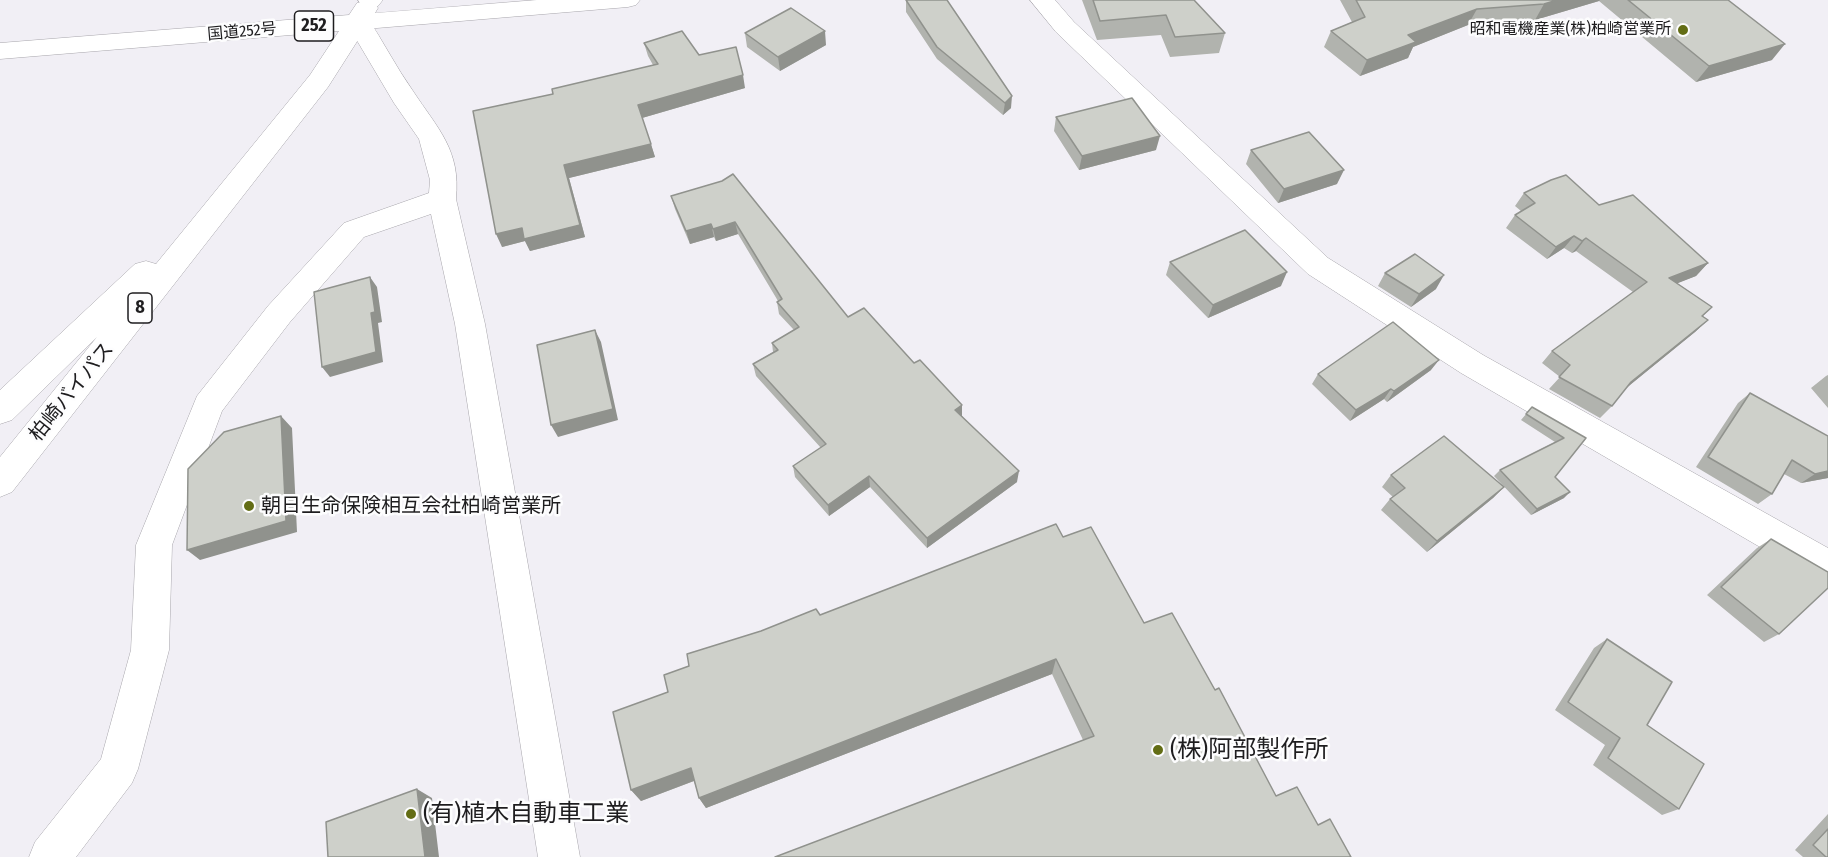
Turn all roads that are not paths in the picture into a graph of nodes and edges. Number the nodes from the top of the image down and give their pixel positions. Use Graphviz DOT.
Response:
graph roads {
  1 [pos="628,0"];
  2 [pos="1042,0"];
  3 [pos="371,6"];
  4 [pos="0,30"];
  5 [pos="0,51"];
  6 [pos="278,134"];
  7 [pos="442,199"];
  8 [pos="0,410"];
  9 [pos="0,482"];
  10 [pos="1828,567"];
  11 [pos="50,857"];
  12 [pos="559,857"];
  1 -- 3 [label="main road, 国道252号 / 252"];
  2 -- 10 [label="main road"];
  3 -- 4 [label="main road, 国道252号 / 252"];
  3 -- 5 [label="main road, 国道252号 / 252"];
  3 -- 6 [label="main road, 柏崎バイパス / 8"];
  3 -- 7 [label="main road"];
  6 -- 8 [label="main road, 柏崎バイパス / 8"];
  6 -- 9 [label="main road, 柏崎バイパス / 8"];
  7 -- 11 [label="main road"];
  7 -- 12 [label="main road"];
}
